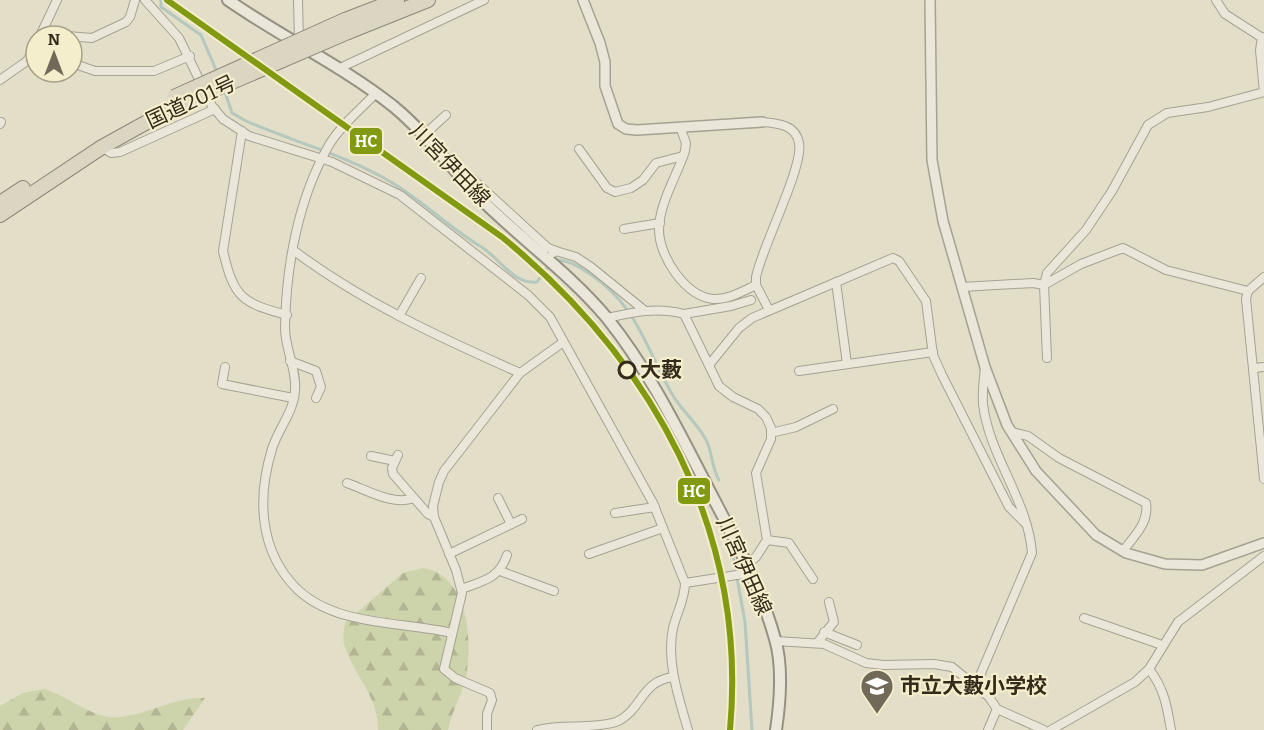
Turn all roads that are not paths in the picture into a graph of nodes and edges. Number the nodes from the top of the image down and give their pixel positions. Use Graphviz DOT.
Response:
graph roads {
  1 [pos="57,0"];
  2 [pos="135,0"];
  3 [pos="145,0"];
  4 [pos="228,0"];
  5 [pos="298,0"];
  6 [pos="397,0"];
  7 [pos="428,0"];
  8 [pos="483,0"];
  9 [pos="583,0"];
  10 [pos="930,0"];
  11 [pos="1216,0"];
  12 [pos="46,24"];
  13 [pos="347,26"];
  14 [pos="84,37"];
  15 [pos="1263,38"];
  16 [pos="298,42"];
  17 [pos="190,56"];
  18 [pos="24,66"];
  19 [pos="84,67"];
  20 [pos="338,69"];
  21 [pos="0,80"];
  22 [pos="375,94"];
  23 [pos="175,102"];
  24 [pos="215,109"];
  25 [pos="446,115"];
  26 [pos="762,122"];
  27 [pos="680,127"];
  28 [pos="242,131"];
  29 [pos="424,135"];
  30 [pos="102,147"];
  31 [pos="579,149"];
  32 [pos="683,156"];
  33 [pos="323,159"];
  34 [pos="0,203"];
  35 [pos="0,215"];
  36 [pos="660,223"];
  37 [pos="624,229"];
  38 [pos="293,250"];
  39 [pos="551,254"];
  40 [pos="1264,277"];
  41 [pos="420,278"];
  42 [pos="836,282"];
  43 [pos="756,285"];
  44 [pos="1044,285"];
  45 [pos="962,287"];
  46 [pos="1248,291"];
  47 [pos="751,300"];
  48 [pos="644,310"];
  49 [pos="769,310"];
  50 [pos="684,314"];
  51 [pos="287,315"];
  52 [pos="399,316"];
  53 [pos="607,318"];
  54 [pos="562,343"];
  55 [pos="933,352"];
  56 [pos="1047,358"];
  57 [pos="290,361"];
  58 [pos="848,364"];
  59 [pos="709,365"];
  60 [pos="225,367"];
  61 [pos="985,367"];
  62 [pos="1254,368"];
  63 [pos="1264,368"];
  64 [pos="799,371"];
  65 [pos="520,373"];
  66 [pos="293,398"];
  67 [pos="316,398"];
  68 [pos="833,409"];
  69 [pos="1012,432"];
  70 [pos="771,433"];
  71 [pos="371,456"];
  72 [pos="1264,479"];
  73 [pos="347,483"];
  74 [pos="414,498"];
  75 [pos="498,498"];
  76 [pos="655,507"];
  77 [pos="615,513"];
  78 [pos="434,517"];
  79 [pos="522,519"];
  80 [pos="1025,523"];
  81 [pos="511,524"];
  82 [pos="663,528"];
  83 [pos="767,540"];
  84 [pos="1264,543"];
  85 [pos="1123,550"];
  86 [pos="449,554"];
  87 [pos="507,555"];
  88 [pos="589,555"];
  89 [pos="1264,556"];
  90 [pos="749,568"];
  91 [pos="500,571"];
  92 [pos="813,579"];
  93 [pos="685,583"];
  94 [pos="461,589"];
  95 [pos="554,591"];
  96 [pos="829,602"];
  97 [pos="1084,618"];
  98 [pos="824,632"];
  99 [pos="452,633"];
  100 [pos="776,641"];
  101 [pos="817,643"];
  102 [pos="857,645"];
  103 [pos="1162,645"];
  104 [pos="1149,669"];
  105 [pos="674,677"];
  106 [pos="976,685"];
  107 [pos="997,709"];
  108 [pos="487,730"];
  109 [pos="537,730"];
  110 [pos="588,730"];
  111 [pos="688,730"];
  112 [pos="776,730"];
  113 [pos="988,730"];
  114 [pos="1044,730"];
  115 [pos="1051,730"];
  116 [pos="1171,730"];
  1 -- 12 [label="street"];
  2 -- 14 [label="street"];
  3 -- 17 [label="street"];
  4 -- 16 [label="main road, 川宮伊田線"];
  5 -- 16 [label="street"];
  6 -- 13 [label="highway, 国道201号"];
  7 -- 13 [label="highway, 国道201号"];
  8 -- 20 [label="street"];
  9 -- 27 [label="street"];
  10 -- 45 [label="street"];
  11 -- 15 [label="street"];
  13 -- 23 [label="highway, 国道201号, bridge"];
  15 -- 44 [label="street"];
  16 -- 20 [label="main road, 川宮伊田線"];
  17 -- 19 [label="street"];
  17 -- 24 [label="street"];
  18 -- 21 [label="street"];
  20 -- 22 [label="main road, 川宮伊田線"];
  22 -- 29 [label="main road, 川宮伊田線"];
  22 -- 33 [label="street"];
  23 -- 30 [label="highway, 国道201号"];
  23 -- 34 [label="highway, 国道201号"];
  24 -- 28 [label="street"];
  24 -- 30 [label="street"];
  25 -- 29 [label="street"];
  26 -- 27 [label="street"];
  26 -- 43 [label="street"];
  27 -- 32 [label="street"];
  28 -- 33 [label="street"];
  28 -- 51 [label="street"];
  29 -- 39 [label="main road, 川宮伊田線"];
  30 -- 35 [label="highway, 国道201号"];
  31 -- 32 [label="street"];
  32 -- 36 [label="street"];
  33 -- 38 [label="street"];
  33 -- 54 [label="street"];
  36 -- 37 [label="street"];
  36 -- 43 [label="street"];
  38 -- 51 [label="street"];
  38 -- 52 [label="street"];
  39 -- 48 [label="street"];
  39 -- 53 [label="main road, 川宮伊田線"];
  40 -- 46 [label="street"];
  41 -- 52 [label="street"];
  42 -- 49 [label="street"];
  42 -- 55 [label="street"];
  42 -- 58 [label="street"];
  43 -- 49 [label="street"];
  44 -- 45 [label="street"];
  44 -- 46 [label="street"];
  44 -- 56 [label="street"];
  45 -- 61 [label="street"];
  46 -- 62 [label="street"];
  47 -- 50 [label="street"];
  48 -- 50 [label="street"];
  48 -- 53 [label="street"];
  49 -- 59 [label="street"];
  50 -- 59 [label="street"];
  51 -- 57 [label="street"];
  52 -- 65 [label="street"];
  53 -- 90 [label="main road, 川宮伊田線"];
  54 -- 65 [label="street"];
  54 -- 76 [label="street"];
  55 -- 58 [label="street"];
  55 -- 80 [label="street"];
  57 -- 66 [label="street"];
  57 -- 67 [label="street"];
  58 -- 64 [label="street"];
  59 -- 70 [label="street"];
  60 -- 66 [label="street"];
  61 -- 69 [label="street"];
  61 -- 80 [label="street"];
  62 -- 63 [label="street"];
  62 -- 72 [label="street"];
  65 -- 78 [label="street"];
  66 -- 99 [label="street"];
  68 -- 70 [label="street"];
  69 -- 85 [label="street"];
  69 -- 85 [label="street"];
  70 -- 83 [label="street"];
  71 -- 74 [label="street"];
  73 -- 74 [label="street"];
  74 -- 78 [label="street"];
  75 -- 81 [label="street"];
  76 -- 77 [label="street"];
  76 -- 82 [label="street"];
  78 -- 86 [label="street"];
  79 -- 81 [label="street"];
  80 -- 106 [label="street"];
  81 -- 86 [label="street"];
  82 -- 88 [label="street"];
  82 -- 93 [label="street"];
  83 -- 90 [label="street"];
  83 -- 92 [label="street"];
  84 -- 85 [label="street"];
  86 -- 94 [label="street"];
  87 -- 91 [label="street"];
  89 -- 103 [label="street"];
  90 -- 93 [label="street"];
  90 -- 100 [label="main road, 川宮伊田線"];
  91 -- 94 [label="street"];
  91 -- 95 [label="street"];
  93 -- 105 [label="street"];
  94 -- 99 [label="street"];
  96 -- 98 [label="street"];
  97 -- 103 [label="street"];
  98 -- 101 [label="street"];
  98 -- 102 [label="street"];
  99 -- 108 [label="street"];
  100 -- 101 [label="street"];
  100 -- 112 [label="main road, 川宮伊田線"];
  101 -- 106 [label="street"];
  103 -- 104 [label="street"];
  104 -- 115 [label="street"];
  104 -- 116 [label="street"];
  105 -- 110 [label="street"];
  105 -- 111 [label="street"];
  106 -- 107 [label="street"];
  107 -- 113 [label="street"];
  107 -- 114 [label="street"];
  109 -- 110 [label="street"];
}
